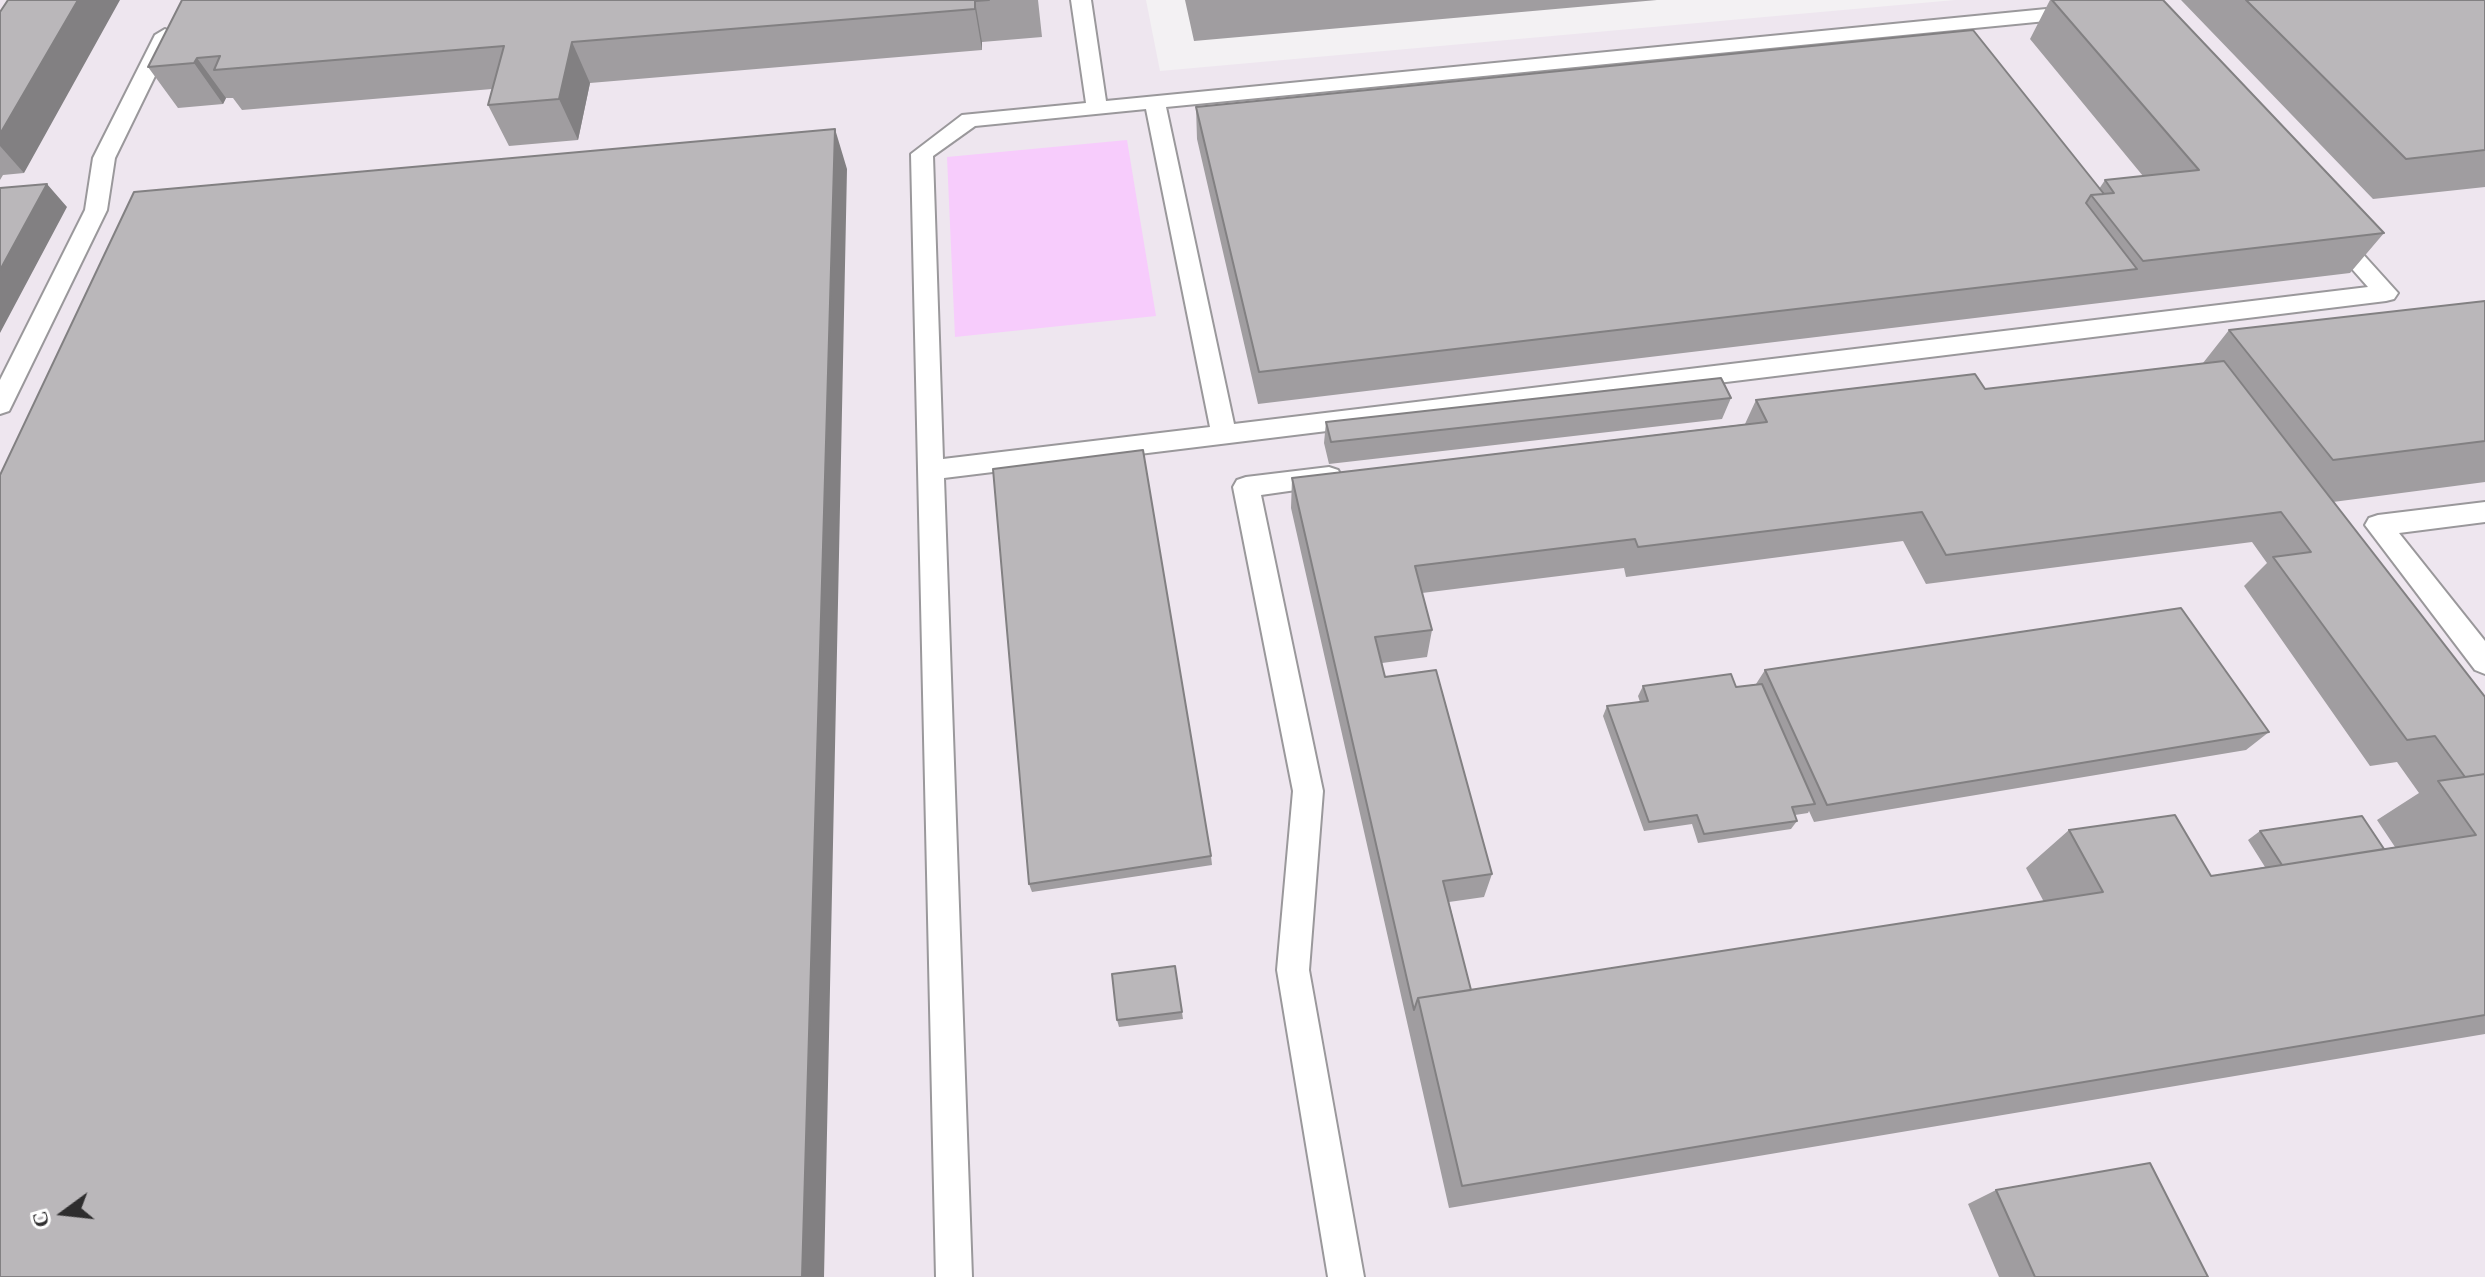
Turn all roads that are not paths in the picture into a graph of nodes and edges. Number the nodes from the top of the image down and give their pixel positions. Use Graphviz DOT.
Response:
graph roads {
  1 [pos="1081,0"];
  2 [pos="177,10"];
  3 [pos="2092,10"];
  4 [pos="1155,103"];
  5 [pos="1097,108"];
  6 [pos="2323,225"];
  7 [pos="0,405"];
  8 [pos="1224,435"];
  9 [pos="931,470"];
  10 [pos="1356,474"];
  11 [pos="2485,512"];
  12 [pos="2485,662"];
  13 [pos="954,1277"];
  14 [pos="1346,1277"];
  1 -- 5 [label="lane"];
  2 -- 7 [label="lane"];
  3 -- 4 [label="lane"];
  4 -- 5 [label="lane"];
  4 -- 8 [label="lane"];
  5 -- 9 [label="lane"];
  6 -- 8 [label="lane"];
  8 -- 9 [label="lane"];
  9 -- 13 [label="lane"];
  10 -- 14 [label="lane"];
  11 -- 12 [label="lane"];
}
